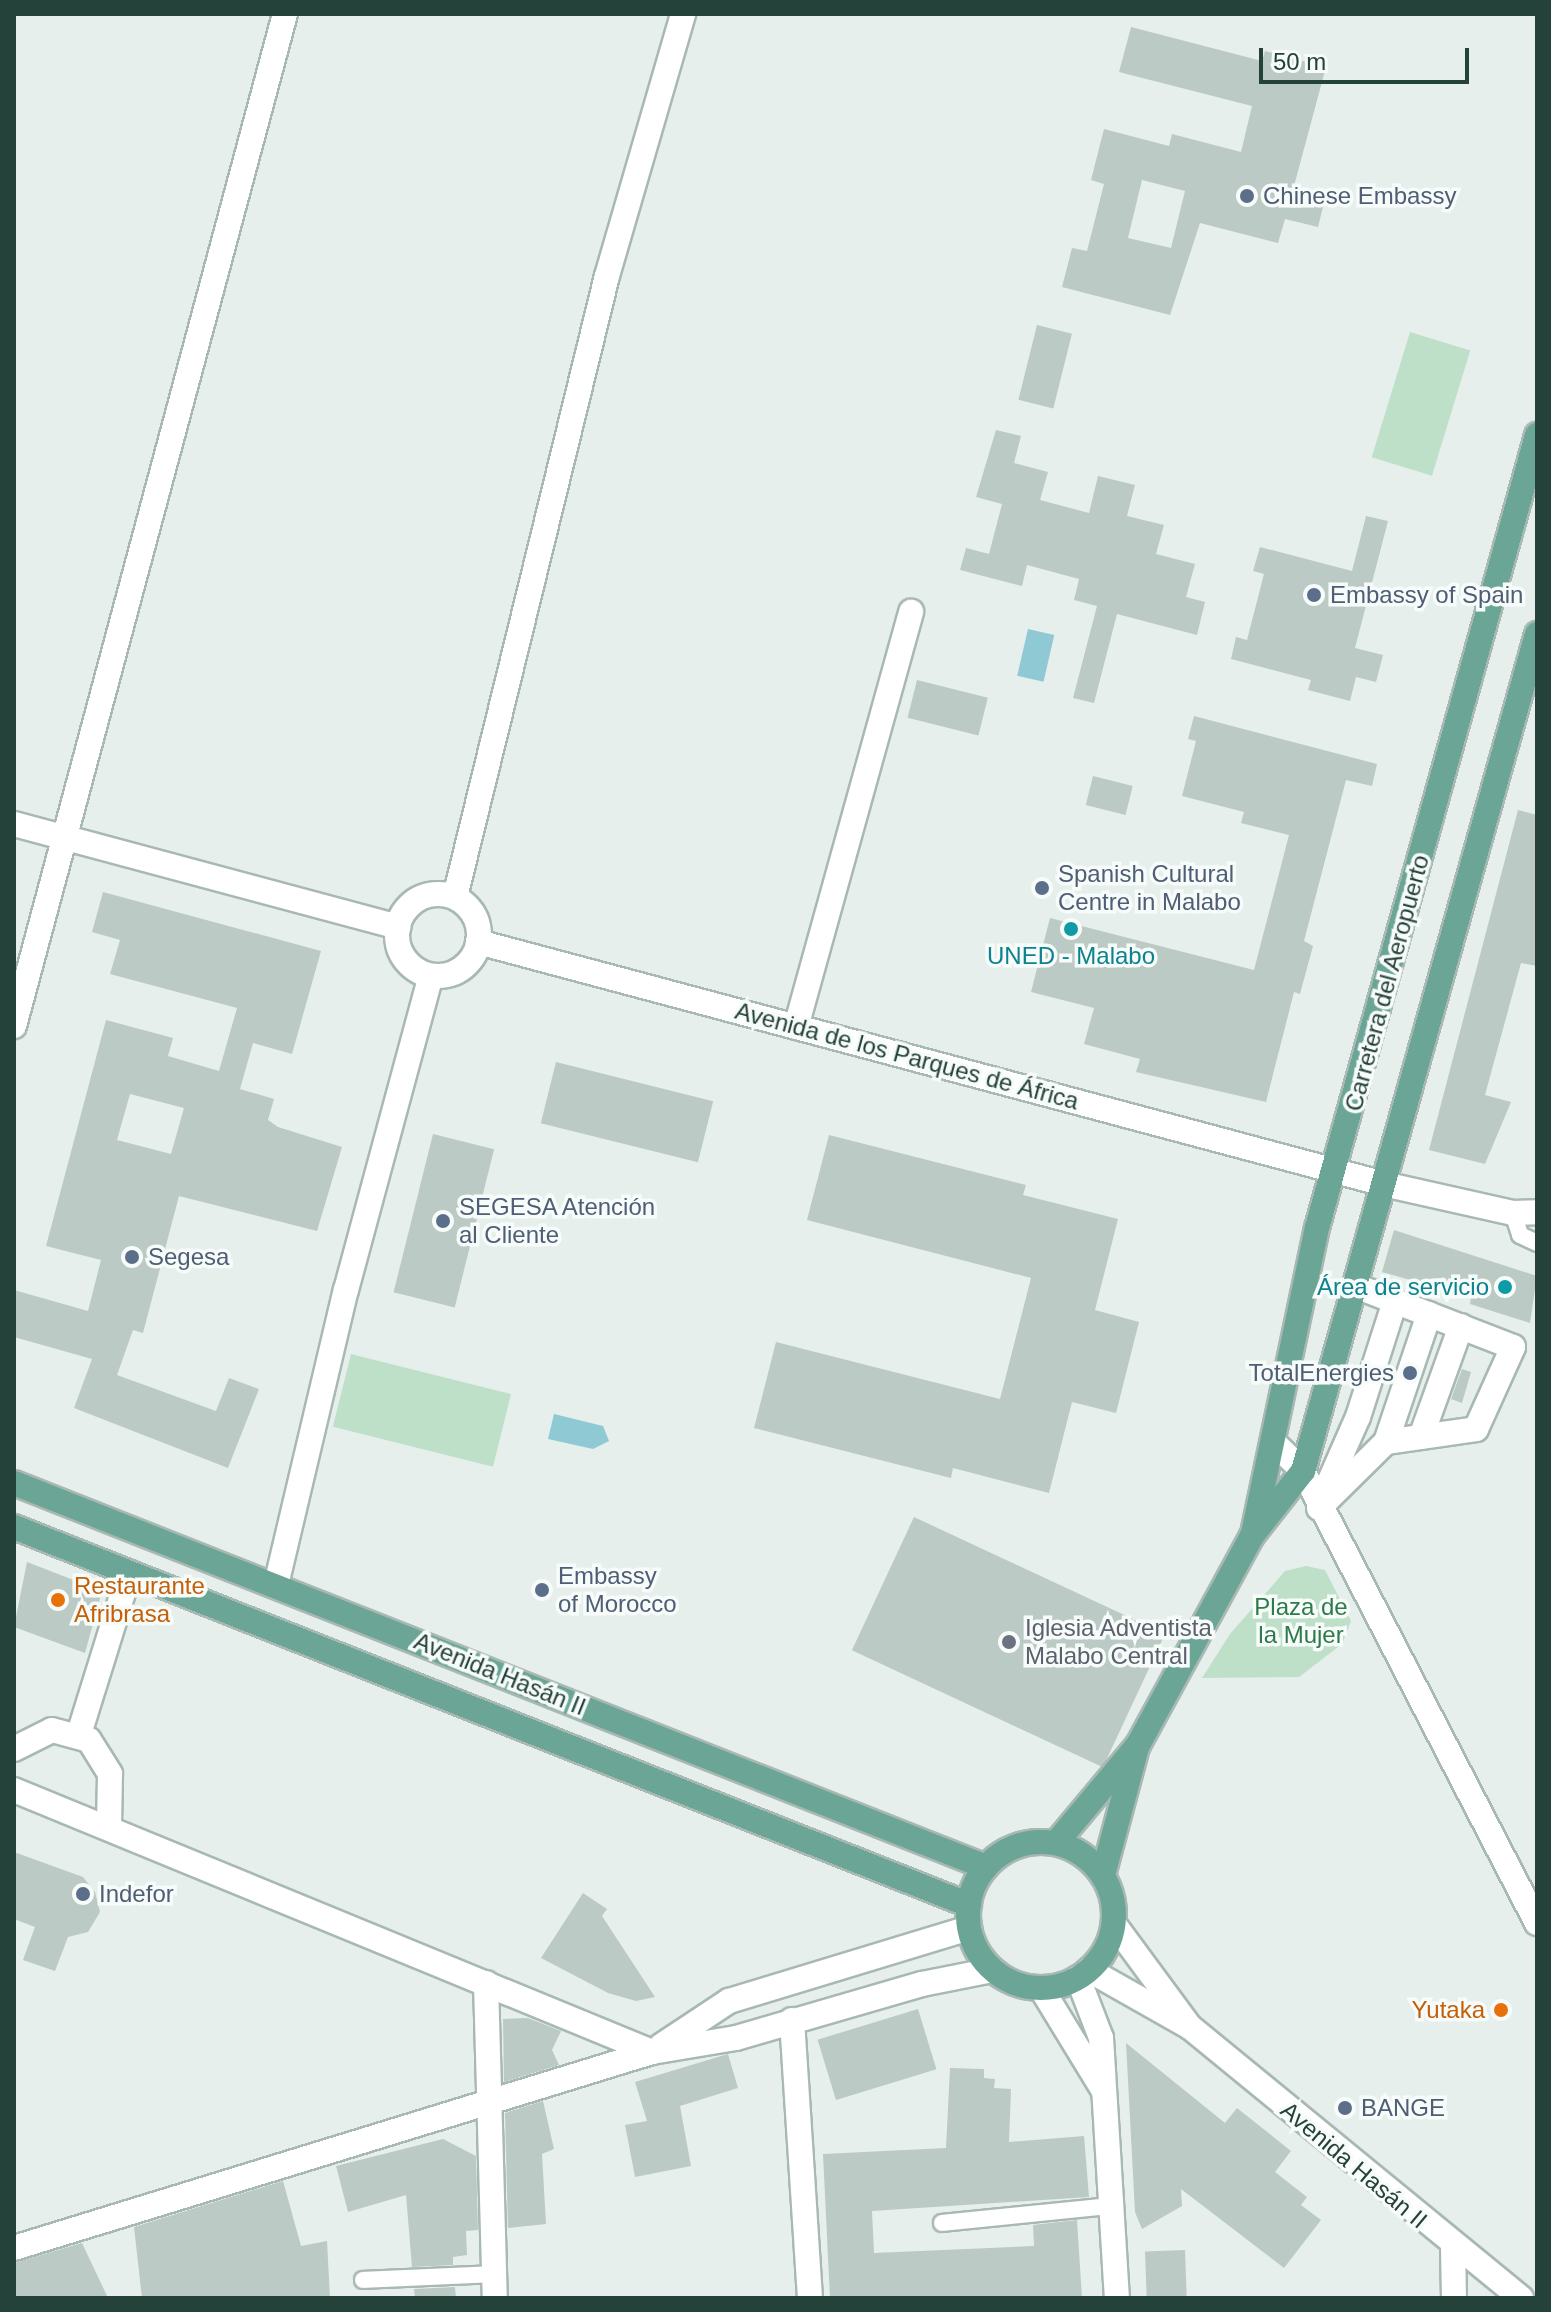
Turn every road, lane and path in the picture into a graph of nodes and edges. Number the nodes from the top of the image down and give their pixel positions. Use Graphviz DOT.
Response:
graph roads {
  1 [pos="285,14"];
  2 [pos="683,14"];
  3 [pos="1537,435"];
  4 [pos="911,612"];
  5 [pos="1537,634"];
  6 [pos="14,824"];
  7 [pos="63,837"];
  8 [pos="455,897"];
  9 [pos="398,927"];
  10 [pos="478,942"];
  11 [pos="431,976"];
  12 [pos="14,1026"];
  13 [pos="796,1027"];
  14 [pos="1336,1171"];
  15 [pos="1388,1185"];
  16 [pos="1525,1212"];
  17 [pos="1537,1243"];
  18 [pos="1358,1287"];
  19 [pos="1395,1301"];
  20 [pos="1429,1314"];
  21 [pos="1461,1326"];
  22 [pos="1421,1437"];
  23 [pos="1273,1442"];
  24 [pos="1386,1442"];
  25 [pos="1303,1471"];
  26 [pos="14,1483"];
  27 [pos="1319,1508"];
  28 [pos="14,1527"];
  29 [pos="1252,1536"];
  30 [pos="129,1573"];
  31 [pos="276,1585"];
  32 [pos="79,1734"];
  33 [pos="1138,1745"];
  34 [pos="14,1749"];
  35 [pos="14,1790"];
  36 [pos="109,1826"];
  37 [pos="1056,1843"];
  38 [pos="986,1867"];
  39 [pos="1103,1875"];
  40 [pos="969,1916"];
  41 [pos="1537,1923"];
  42 [pos="1114,1924"];
  43 [pos="993,1970"];
  44 [pos="1084,1974"];
  45 [pos="486,1983"];
  46 [pos="1041,1988"];
  47 [pos="792,2020"];
  48 [pos="1190,2027"];
  49 [pos="652,2052"];
  50 [pos="1103,2090"];
  51 [pos="487,2105"];
  52 [pos="1110,2206"];
  53 [pos="942,2223"];
  54 [pos="1453,2247"];
  55 [pos="14,2248"];
  56 [pos="363,2280"];
  57 [pos="494,2286"];
  58 [pos="810,2298"];
  59 [pos="1117,2298"];
  60 [pos="1454,2298"];
  61 [pos="1521,2298"];
  1 -- 7 [label="street"];
  2 -- 8 [label="street"];
  3 -- 14 [label="main road, Carretera del Aeropuerto"];
  4 -- 13 [label="street"];
  5 -- 15 [label="main road, Carretera del Aeropuerto"];
  6 -- 7 [label="street"];
  7 -- 9 [label="street"];
  7 -- 12 [label="street"];
  8 -- 9 [label="street"];
  8 -- 10 [label="street"];
  9 -- 11 [label="street"];
  10 -- 11 [label="street"];
  10 -- 13 [label="street, Avenida de los Parques de África"];
  11 -- 31 [label="street"];
  13 -- 14 [label="street, Avenida de los Parques de África"];
  14 -- 15 [label="street, Avenida de los Parques de África"];
  14 -- 23 [label="main road, Carretera del Aeropuerto"];
  15 -- 16 [label="street, Avenida de los Parques de África"];
  15 -- 18 [label="main road, Carretera del Aeropuerto"];
  16 -- 17 [label="lane"];
  18 -- 19 [label="street"];
  18 -- 25 [label="main road, Carretera del Aeropuerto"];
  19 -- 20 [label="street"];
  19 -- 27 [label="street"];
  20 -- 21 [label="street"];
  20 -- 24 [label="street"];
  21 -- 22 [label="street"];
  21 -- 22 [label="street"];
  22 -- 24 [label="street"];
  23 -- 25 [label="street"];
  23 -- 29 [label="main road, Carretera del Aeropuerto"];
  24 -- 27 [label="street"];
  25 -- 27 [label="street"];
  25 -- 29 [label="main road, Carretera del Aeropuerto"];
  26 -- 31 [label="main road, Avenida Hasán II"];
  27 -- 41 [label="street"];
  28 -- 30 [label="main road, Avenida Hasán II"];
  29 -- 33 [label="main road, Carretera del Aeropuerto"];
  30 -- 32 [label="street"];
  30 -- 40 [label="main road, Avenida Hasán II"];
  31 -- 38 [label="main road, Avenida Hasán II"];
  32 -- 34 [label="street"];
  32 -- 36 [label="street"];
  33 -- 37 [label="main road, Carretera del Aeropuerto"];
  33 -- 39 [label="main road, Carretera del Aeropuerto"];
  35 -- 36 [label="street"];
  36 -- 45 [label="street"];
  37 -- 38 [label="main road"];
  37 -- 39 [label="main road"];
  38 -- 40 [label="main road"];
  39 -- 42 [label="main road"];
  40 -- 43 [label="main road"];
  40 -- 49 [label="street"];
  42 -- 44 [label="main road"];
  42 -- 48 [label="street, Avenida Hasán II"];
  43 -- 46 [label="main road"];
  43 -- 47 [label="street"];
  44 -- 46 [label="main road"];
  44 -- 48 [label="street, Avenida Hasán II"];
  44 -- 50 [label="street"];
  45 -- 49 [label="street"];
  45 -- 51 [label="street"];
  46 -- 50 [label="street"];
  47 -- 49 [label="street"];
  47 -- 58 [label="street"];
  48 -- 54 [label="street, Avenida Hasán II"];
  49 -- 51 [label="street"];
  50 -- 52 [label="street"];
  51 -- 55 [label="street"];
  51 -- 57 [label="street"];
  52 -- 53 [label="lane"];
  52 -- 59 [label="street"];
  54 -- 60 [label="street"];
  54 -- 61 [label="street, Avenida Hasán II"];
  56 -- 57 [label="lane"];
}
